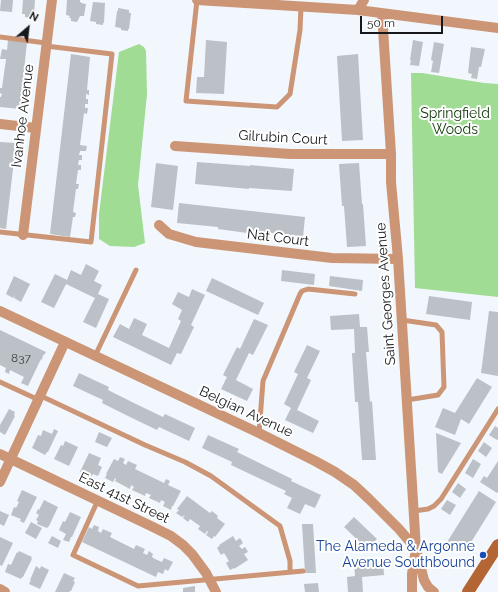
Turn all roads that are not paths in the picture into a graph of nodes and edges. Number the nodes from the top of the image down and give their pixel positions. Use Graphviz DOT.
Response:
graph roads {
  1 [pos="52,0"];
  2 [pos="197,0"];
  3 [pos="364,0"];
  4 [pos="301,6"];
  5 [pos="358,10"];
  6 [pos="382,13"];
  7 [pos="498,28"];
  8 [pos="0,38"];
  9 [pos="46,44"];
  10 [pos="0,124"];
  11 [pos="36,128"];
  12 [pos="175,146"];
  13 [pos="391,154"];
  14 [pos="159,225"];
  15 [pos="0,232"];
  16 [pos="23,234"];
  17 [pos="398,259"];
  18 [pos="136,270"];
  19 [pos="355,294"];
  20 [pos="0,311"];
  21 [pos="402,320"];
  22 [pos="65,342"];
  23 [pos="95,356"];
  24 [pos="0,382"];
  25 [pos="40,398"];
  26 [pos="407,400"];
  27 [pos="498,409"];
  28 [pos="259,433"];
  29 [pos="0,454"];
  30 [pos="11,460"];
  31 [pos="0,482"];
  32 [pos="98,500"];
  33 [pos="414,511"];
  34 [pos="498,545"];
  35 [pos="416,549"];
  36 [pos="303,571"];
  37 [pos="290,572"];
  38 [pos="412,574"];
  39 [pos="210,580"];
  40 [pos="216,592"];
  41 [pos="412,592"];
  42 [pos="420,592"];
  43 [pos="434,592"];
  44 [pos="468,592"];
  1 -- 9 [label="street, Ivanhoe Avenue"];
  2 -- 4 [label="street"];
  2 -- 4 [label="lane"];
  3 -- 5 [label="street"];
  4 -- 5 [label="street"];
  5 -- 6 [label="street"];
  6 -- 7 [label="street"];
  6 -- 13 [label="street, Saint Georges Avenue"];
  8 -- 9 [label="lane"];
  9 -- 11 [label="street, Ivanhoe Avenue"];
  9 -- 16 [label="lane"];
  10 -- 11 [label="street"];
  11 -- 16 [label="street, Ivanhoe Avenue"];
  12 -- 13 [label="street, Gilrubin Court"];
  13 -- 17 [label="street, Saint Georges Avenue"];
  14 -- 17 [label="street, Nat Court"];
  15 -- 16 [label="lane"];
  17 -- 21 [label="street, Saint Georges Avenue"];
  18 -- 23 [label="lane"];
  19 -- 28 [label="lane"];
  20 -- 22 [label="street, Belgian Avenue"];
  21 -- 26 [label="street, Saint Georges Avenue"];
  21 -- 26 [label="lane"];
  22 -- 23 [label="street, Belgian Avenue"];
  22 -- 25 [label="street"];
  23 -- 28 [label="street, Belgian Avenue"];
  24 -- 25 [label="lane"];
  25 -- 30 [label="street"];
  25 -- 37 [label="lane"];
  26 -- 33 [label="street, Saint Georges Avenue"];
  27 -- 33 [label="lane"];
  28 -- 35 [label="street, Belgian Avenue"];
  29 -- 30 [label="street, East 41st Street"];
  30 -- 31 [label="street"];
  30 -- 32 [label="street, East 41st Street"];
  32 -- 39 [label="street, East 41st Street"];
  32 -- 39 [label="lane"];
  33 -- 35 [label="street, Saint Georges Avenue"];
  34 -- 44 [label="main road"];
  35 -- 38 [label="street, Saint Georges Avenue"];
  35 -- 43 [label="street, Belgian Avenue"];
  36 -- 37 [label="lane"];
  37 -- 39 [label="lane"];
  38 -- 41 [label="street, Saint Georges Avenue"];
  38 -- 42 [label="street"];
  39 -- 40 [label="street, East 41st Street"];
}
